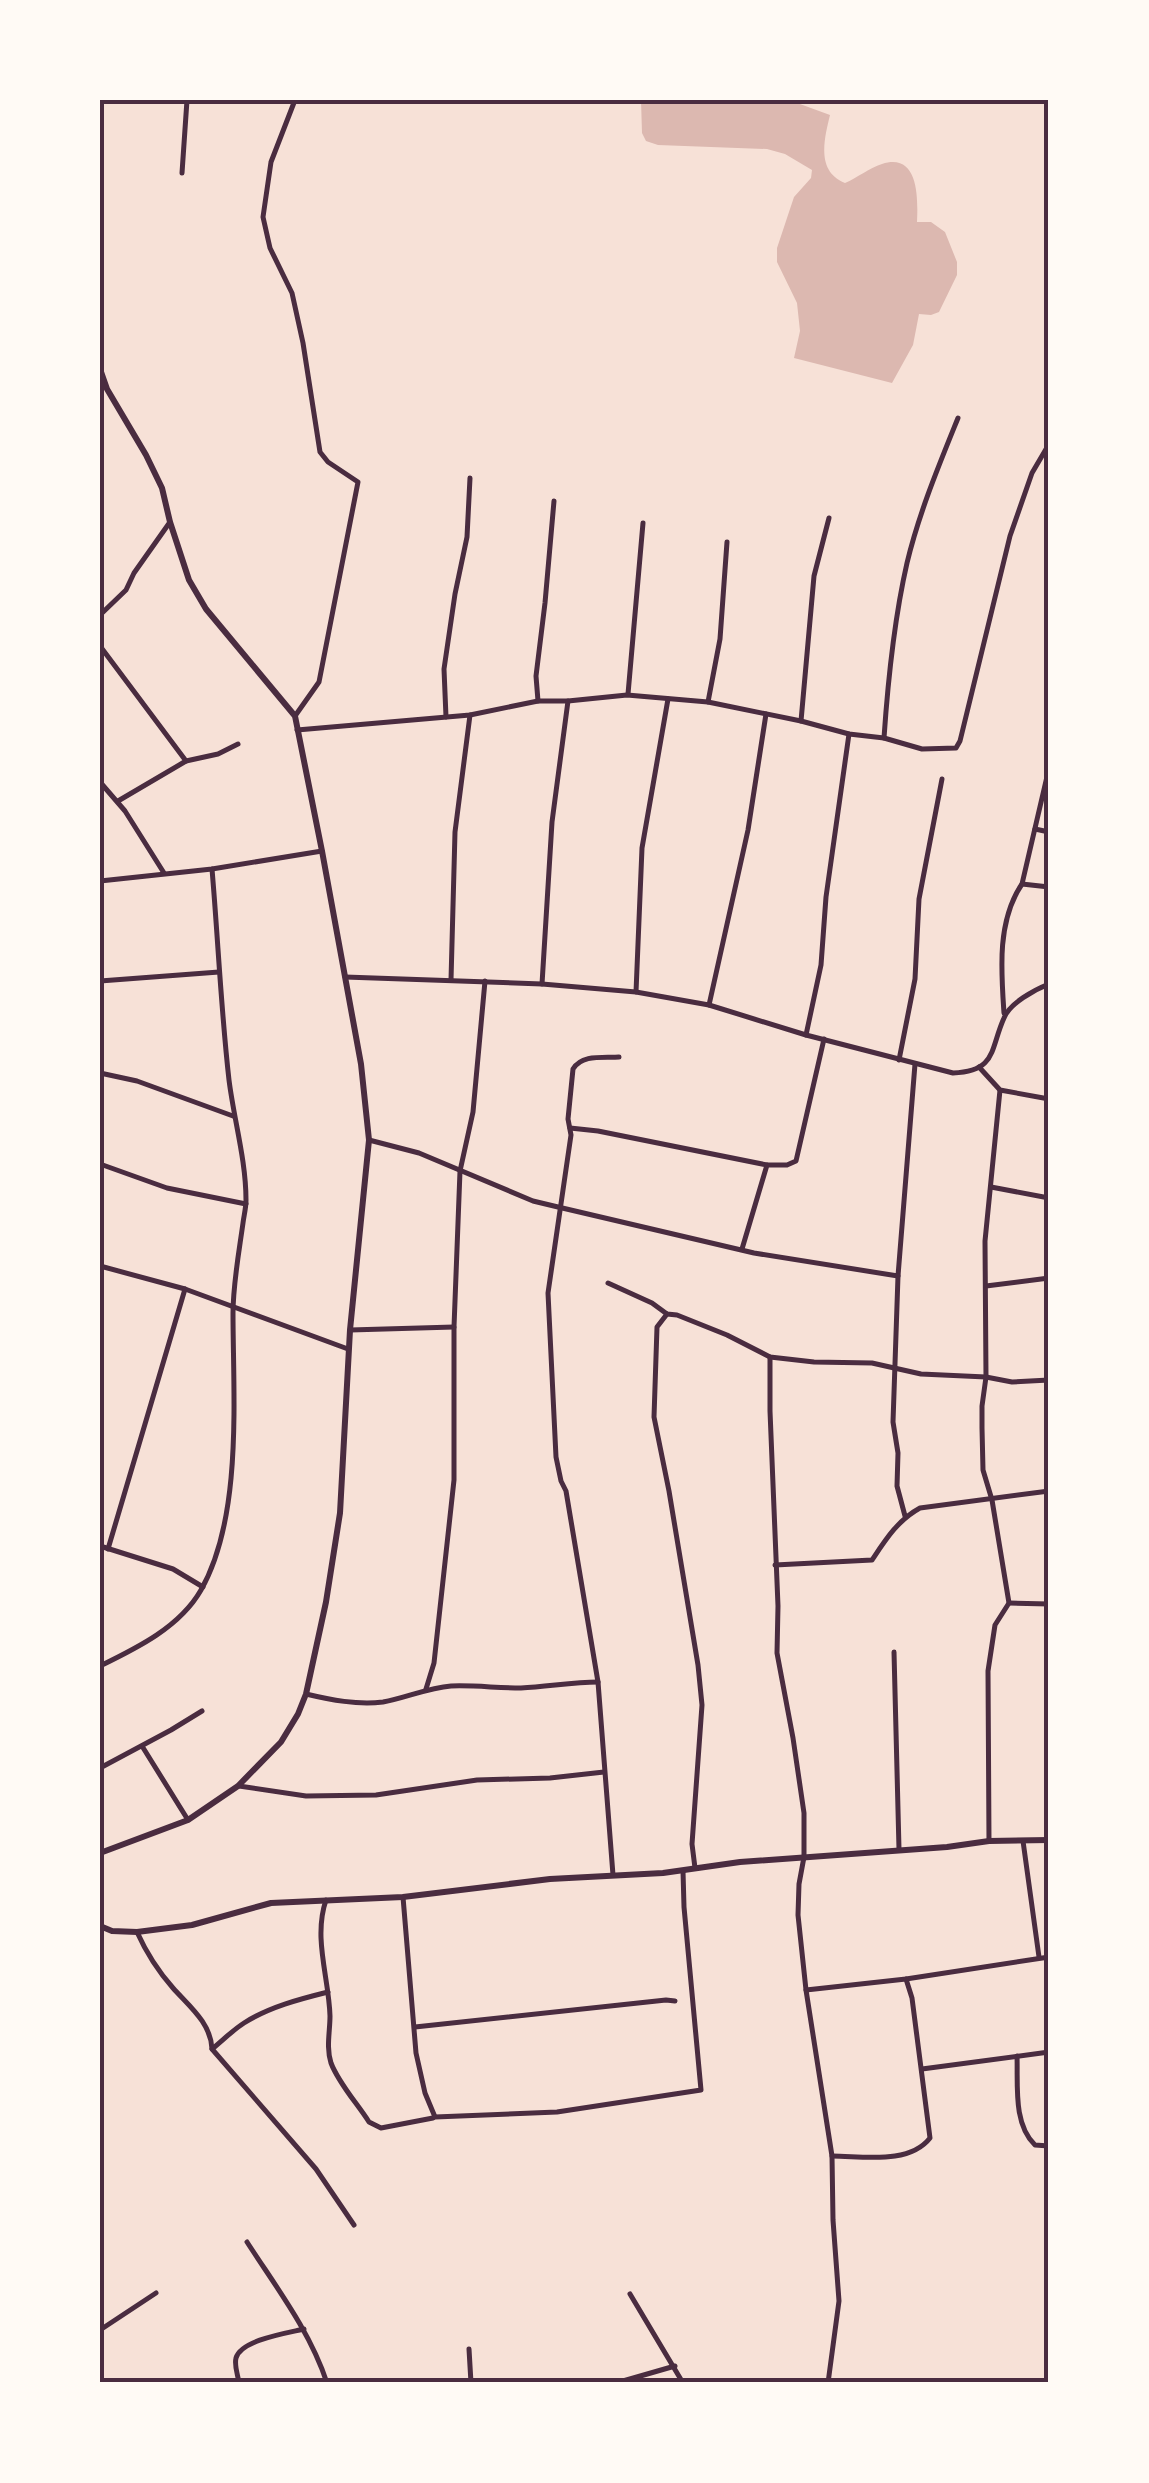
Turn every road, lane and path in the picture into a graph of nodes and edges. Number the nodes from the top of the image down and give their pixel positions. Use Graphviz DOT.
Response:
graph roads {
  1 [pos="187,100"];
  2 [pos="295,100"];
  3 [pos="182,173"];
  4 [pos="100,369"];
  5 [pos="958,418"];
  6 [pos="1049,444"];
  7 [pos="470,478"];
  8 [pos="554,501"];
  9 [pos="830,518"];
  10 [pos="170,522"];
  11 [pos="644,523"];
  12 [pos="727,542"];
  13 [pos="100,615"];
  14 [pos="100,646"];
  15 [pos="628,695"];
  16 [pos="668,699"];
  17 [pos="538,701"];
  18 [pos="568,701"];
  19 [pos="708,702"];
  20 [pos="766,714"];
  21 [pos="470,715"];
  22 [pos="294,716"];
  23 [pos="446,716"];
  24 [pos="800,721"];
  25 [pos="297,730"];
  26 [pos="849,734"];
  27 [pos="884,738"];
  28 [pos="238,744"];
  29 [pos="186,761"];
  30 [pos="1049,768"];
  31 [pos="942,780"];
  32 [pos="100,782"];
  33 [pos="118,801"];
  34 [pos="1036,829"];
  35 [pos="1049,832"];
  36 [pos="322,851"];
  37 [pos="212,869"];
  38 [pos="165,874"];
  39 [pos="100,881"];
  40 [pos="1022,884"];
  41 [pos="1049,887"];
  42 [pos="219,972"];
  43 [pos="345,977"];
  44 [pos="100,980"];
  45 [pos="451,980"];
  46 [pos="485,981"];
  47 [pos="542,984"];
  48 [pos="1049,984"];
  49 [pos="636,992"];
  50 [pos="708,1005"];
  51 [pos="1004,1014"];
  52 [pos="806,1035"];
  53 [pos="824,1040"];
  54 [pos="619,1057"];
  55 [pos="898,1060"];
  56 [pos="915,1064"];
  57 [pos="980,1067"];
  58 [pos="100,1072"];
  59 [pos="1000,1090"];
  60 [pos="1049,1099"];
  61 [pos="234,1116"];
  62 [pos="570,1128"];
  63 [pos="369,1140"];
  64 [pos="100,1164"];
  65 [pos="767,1165"];
  66 [pos="460,1171"];
  67 [pos="991,1187"];
  68 [pos="1049,1198"];
  69 [pos="246,1204"];
  70 [pos="558,1208"];
  71 [pos="742,1250"];
  72 [pos="100,1266"];
  73 [pos="898,1276"];
  74 [pos="1049,1278"];
  75 [pos="608,1282"];
  76 [pos="986,1286"];
  77 [pos="185,1289"];
  78 [pos="233,1308"];
  79 [pos="667,1314"];
  80 [pos="454,1326"];
  81 [pos="350,1330"];
  82 [pos="350,1349"];
  83 [pos="770,1357"];
  84 [pos="894,1368"];
  85 [pos="986,1377"];
  86 [pos="1049,1380"];
  87 [pos="1049,1490"];
  88 [pos="992,1500"];
  89 [pos="906,1516"];
  90 [pos="104,1547"];
  91 [pos="775,1565"];
  92 [pos="203,1586"];
  93 [pos="1009,1603"];
  94 [pos="1049,1604"];
  95 [pos="894,1652"];
  96 [pos="100,1666"];
  97 [pos="598,1682"];
  98 [pos="426,1689"];
  99 [pos="306,1694"];
  100 [pos="202,1711"];
  101 [pos="141,1746"];
  102 [pos="100,1768"];
  103 [pos="604,1772"];
  104 [pos="238,1786"];
  105 [pos="188,1820"];
  106 [pos="1049,1840"];
  107 [pos="989,1841"];
  108 [pos="1024,1841"];
  109 [pos="899,1849"];
  110 [pos="100,1853"];
  111 [pos="804,1857"];
  112 [pos="696,1868"];
  113 [pos="683,1870"];
  114 [pos="614,1875"];
  115 [pos="402,1897"];
  116 [pos="326,1900"];
  117 [pos="100,1926"];
  118 [pos="137,1932"];
  119 [pos="1049,1957"];
  120 [pos="1038,1958"];
  121 [pos="906,1979"];
  122 [pos="806,1990"];
  123 [pos="328,1992"];
  124 [pos="675,2001"];
  125 [pos="414,2027"];
  126 [pos="212,2049"];
  127 [pos="1049,2052"];
  128 [pos="1017,2056"];
  129 [pos="922,2068"];
  130 [pos="435,2117"];
  131 [pos="1049,2146"];
  132 [pos="832,2156"];
  133 [pos="354,2226"];
  134 [pos="247,2242"];
  135 [pos="156,2293"];
  136 [pos="630,2294"];
  137 [pos="304,2329"];
  138 [pos="100,2330"];
  139 [pos="469,2349"];
  140 [pos="674,2366"];
  141 [pos="239,2383"];
  142 [pos="327,2383"];
  143 [pos="471,2383"];
  144 [pos="616,2383"];
  145 [pos="683,2383"];
  146 [pos="828,2383"];
  1 -- 3 [label="street"];
  2 -- 22 [label="street"];
  4 -- 10 [label="street"];
  5 -- 27 [label="street"];
  6 -- 27 [label="street"];
  7 -- 23 [label="street"];
  8 -- 17 [label="street"];
  9 -- 24 [label="street"];
  10 -- 13 [label="street"];
  10 -- 22 [label="street"];
  11 -- 15 [label="street"];
  12 -- 19 [label="street"];
  14 -- 29 [label="street"];
  15 -- 16 [label="street"];
  15 -- 18 [label="street"];
  16 -- 19 [label="street"];
  16 -- 49 [label="street"];
  17 -- 18 [label="street"];
  17 -- 21 [label="street"];
  18 -- 47 [label="street"];
  19 -- 20 [label="street"];
  20 -- 24 [label="street"];
  20 -- 50 [label="street"];
  21 -- 23 [label="street"];
  21 -- 45 [label="street"];
  22 -- 25 [label="street"];
  23 -- 25 [label="street"];
  24 -- 26 [label="street"];
  25 -- 36 [label="street"];
  26 -- 27 [label="street"];
  26 -- 52 [label="street"];
  28 -- 29 [label="street"];
  29 -- 33 [label="street"];
  30 -- 34 [label="street"];
  31 -- 55 [label="street"];
  32 -- 33 [label="street"];
  33 -- 38 [label="street"];
  34 -- 35 [label="street"];
  34 -- 40 [label="street"];
  36 -- 37 [label="street"];
  36 -- 43 [label="street"];
  37 -- 38 [label="street"];
  37 -- 42 [label="street"];
  38 -- 39 [label="street"];
  40 -- 41 [label="street"];
  40 -- 51 [label="street"];
  42 -- 44 [label="street"];
  42 -- 61 [label="street"];
  43 -- 45 [label="street"];
  43 -- 63 [label="street"];
  45 -- 46 [label="street"];
  46 -- 47 [label="street"];
  46 -- 66 [label="street"];
  47 -- 49 [label="street"];
  48 -- 51 [label="street"];
  49 -- 50 [label="street"];
  50 -- 52 [label="street"];
  51 -- 57 [label="street"];
  52 -- 53 [label="street"];
  53 -- 55 [label="street"];
  53 -- 65 [label="street"];
  54 -- 62 [label="street"];
  55 -- 56 [label="street"];
  56 -- 57 [label="street"];
  56 -- 73 [label="street"];
  57 -- 59 [label="street"];
  58 -- 61 [label="street"];
  59 -- 60 [label="street"];
  59 -- 67 [label="street"];
  61 -- 69 [label="street"];
  62 -- 65 [label="street"];
  62 -- 70 [label="street"];
  63 -- 66 [label="street"];
  63 -- 81 [label="street"];
  64 -- 69 [label="street"];
  65 -- 71 [label="street"];
  66 -- 70 [label="street"];
  66 -- 80 [label="street"];
  67 -- 68 [label="street"];
  67 -- 76 [label="street"];
  69 -- 78 [label="street"];
  70 -- 71 [label="street"];
  70 -- 97 [label="street"];
  71 -- 73 [label="street"];
  72 -- 77 [label="street"];
  73 -- 84 [label="street"];
  74 -- 76 [label="street"];
  75 -- 79 [label="street"];
  76 -- 85 [label="street"];
  77 -- 78 [label="street"];
  77 -- 90 [label="street"];
  78 -- 82 [label="street"];
  78 -- 92 [label="street"];
  79 -- 83 [label="street"];
  79 -- 112 [label="street"];
  80 -- 81 [label="street"];
  80 -- 98 [label="street"];
  81 -- 82 [label="street"];
  82 -- 99 [label="street"];
  83 -- 84 [label="street"];
  83 -- 91 [label="street"];
  84 -- 85 [label="street"];
  84 -- 89 [label="street"];
  85 -- 86 [label="street"];
  85 -- 88 [label="street"];
  87 -- 88 [label="street"];
  88 -- 89 [label="street"];
  88 -- 93 [label="street"];
  89 -- 91 [label="street"];
  90 -- 92 [label="street"];
  91 -- 111 [label="street"];
  92 -- 96 [label="street"];
  93 -- 94 [label="street"];
  93 -- 107 [label="street"];
  95 -- 109 [label="street"];
  97 -- 98 [label="street"];
  97 -- 103 [label="street"];
  98 -- 99 [label="street"];
  99 -- 104 [label="street"];
  100 -- 101 [label="street"];
  101 -- 102 [label="street"];
  101 -- 105 [label="street"];
  103 -- 104 [label="street"];
  103 -- 114 [label="street"];
  104 -- 105 [label="street"];
  105 -- 110 [label="street"];
  106 -- 108 [label="street"];
  107 -- 108 [label="street"];
  107 -- 109 [label="street"];
  108 -- 120 [label="street"];
  109 -- 111 [label="street"];
  111 -- 112 [label="street"];
  111 -- 122 [label="street"];
  112 -- 113 [label="street"];
  113 -- 114 [label="street"];
  113 -- 130 [label="street"];
  114 -- 115 [label="street"];
  115 -- 116 [label="street"];
  115 -- 125 [label="street"];
  116 -- 118 [label="street"];
  116 -- 123 [label="street"];
  117 -- 118 [label="street"];
  118 -- 126 [label="street"];
  119 -- 120 [label="street"];
  120 -- 121 [label="street"];
  121 -- 122 [label="street"];
  121 -- 129 [label="street"];
  122 -- 132 [label="street"];
  123 -- 126 [label="street"];
  123 -- 130 [label="street"];
  124 -- 125 [label="street"];
  125 -- 130 [label="street"];
  126 -- 133 [label="street"];
  127 -- 128 [label="street"];
  128 -- 129 [label="street"];
  128 -- 131 [label="street"];
  129 -- 132 [label="street"];
  132 -- 146 [label="street"];
  134 -- 137 [label="street"];
  135 -- 138 [label="street"];
  136 -- 140 [label="street"];
  137 -- 141 [label="street"];
  137 -- 142 [label="street"];
  139 -- 143 [label="street"];
  140 -- 144 [label="street"];
  140 -- 145 [label="street"];
}
